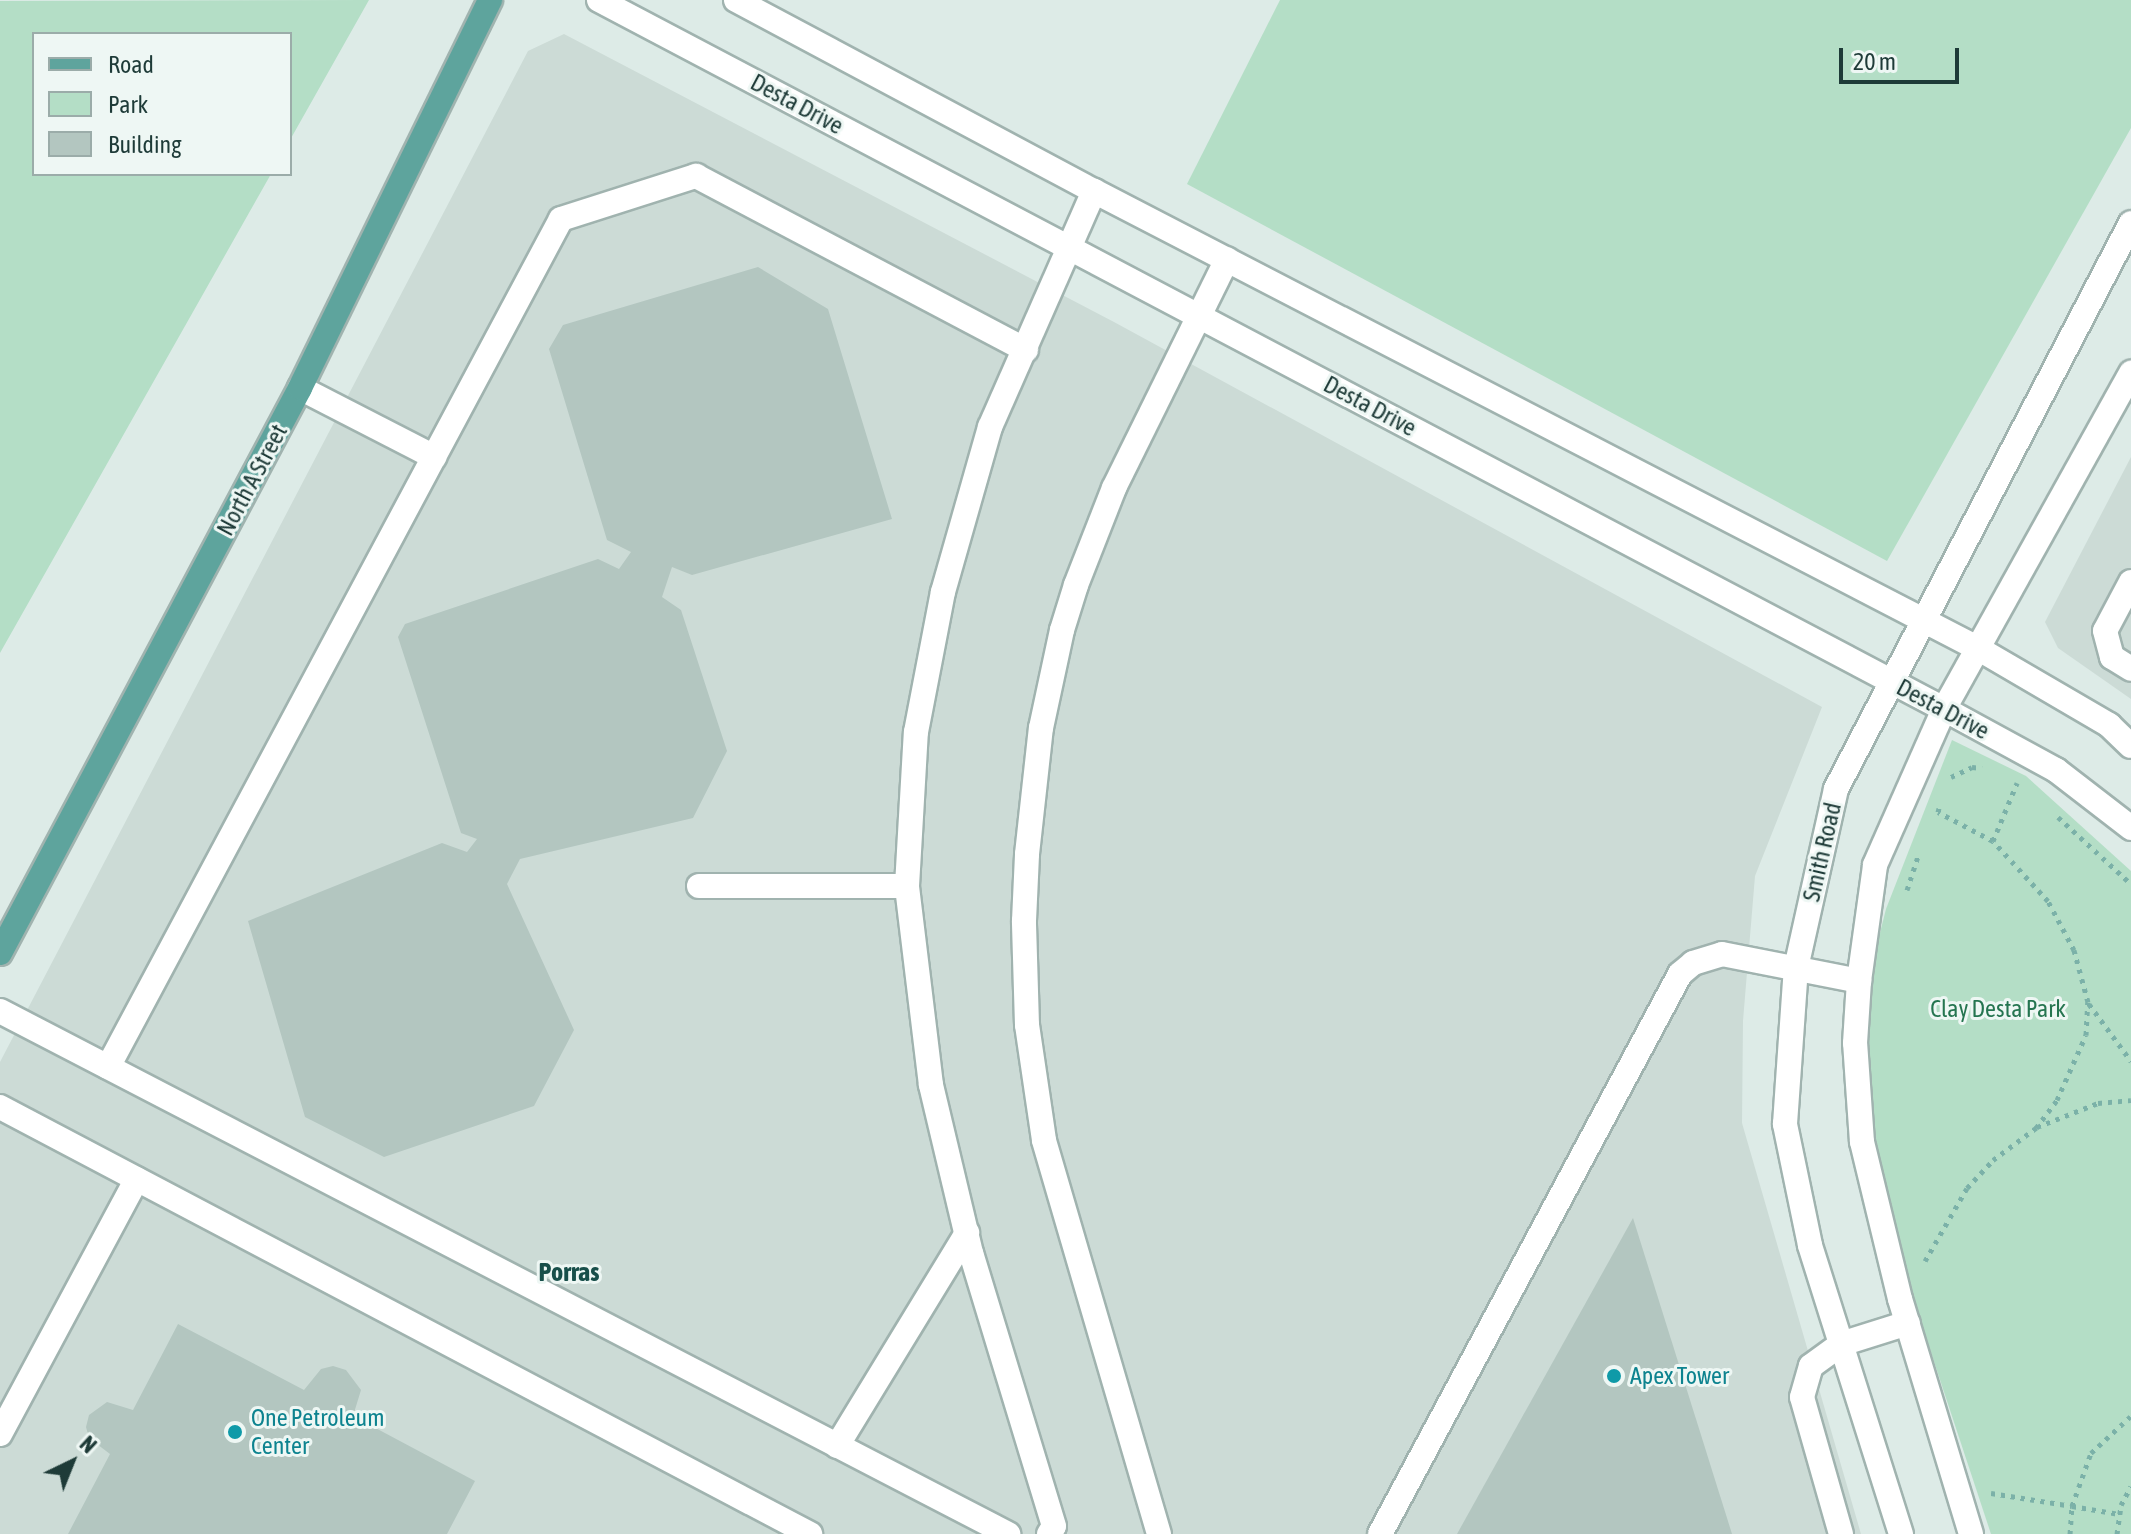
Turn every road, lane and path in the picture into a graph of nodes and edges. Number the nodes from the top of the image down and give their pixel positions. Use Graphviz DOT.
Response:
graph roads {
  1 [pos="490,0"];
  2 [pos="599,0"];
  3 [pos="736,0"];
  4 [pos="1094,191"];
  5 [pos="2131,223"];
  6 [pos="1069,247"];
  7 [pos="1227,259"];
  8 [pos="1199,316"];
  9 [pos="1026,350"];
  10 [pos="2131,373"];
  11 [pos="300,388"];
  12 [pos="434,457"];
  13 [pos="2131,582"];
  14 [pos="1923,620"];
  15 [pos="1979,649"];
  16 [pos="2131,669"];
  17 [pos="1891,681"];
  18 [pos="1944,709"];
  19 [pos="2131,746"];
  20 [pos="1991,770"];
  21 [pos="2004,777"];
  22 [pos="2018,784"];
  23 [pos="1947,785"];
  24 [pos="2030,794"];
  25 [pos="1940,804"];
  26 [pos="1938,812"];
  27 [pos="2053,813"];
  28 [pos="1933,822"];
  29 [pos="2131,828"];
  30 [pos="1993,841"];
  31 [pos="1918,855"];
  32 [pos="2131,884"];
  33 [pos="699,886"];
  34 [pos="907,886"];
  35 [pos="1906,895"];
  36 [pos="0,953"];
  37 [pos="1796,968"];
  38 [pos="1859,981"];
  39 [pos="2088,1002"];
  40 [pos="0,1011"];
  41 [pos="2131,1061"];
  42 [pos="108,1067"];
  43 [pos="2131,1100"];
  44 [pos="0,1107"];
  45 [pos="2036,1128"];
  46 [pos="137,1179"];
  47 [pos="967,1233"];
  48 [pos="1918,1253"];
  49 [pos="1908,1323"];
  50 [pos="1841,1344"];
  51 [pos="2131,1416"];
  52 [pos="0,1434"];
  53 [pos="837,1446"];
  54 [pos="1954,1482"];
  55 [pos="2131,1486"];
  56 [pos="2072,1506"];
  57 [pos="2119,1514"];
  58 [pos="810,1534"];
  59 [pos="1008,1534"];
  60 [pos="1049,1534"];
  61 [pos="1159,1534"];
  62 [pos="1380,1534"];
  63 [pos="1841,1534"];
  64 [pos="1901,1534"];
  65 [pos="1971,1534"];
  66 [pos="2070,1534"];
  67 [pos="2117,1534"];
  1 -- 11 [label="main road, North A Street"];
  2 -- 6 [label="street, Desta Drive"];
  3 -- 4 [label="street"];
  4 -- 6 [label="street"];
  4 -- 7 [label="street"];
  5 -- 14 [label="street, Smith Road"];
  6 -- 8 [label="street, Desta Drive"];
  6 -- 9 [label="street"];
  7 -- 8 [label="street"];
  7 -- 14 [label="street"];
  8 -- 17 [label="street, Desta Drive"];
  8 -- 61 [label="street"];
  9 -- 12 [label="street"];
  9 -- 34 [label="street"];
  10 -- 15 [label="street"];
  11 -- 12 [label="street"];
  11 -- 36 [label="main road, North A Street"];
  12 -- 42 [label="street"];
  13 -- 16 [label="street"];
  14 -- 15 [label="street"];
  14 -- 17 [label="street, Smith Road"];
  15 -- 18 [label="street"];
  15 -- 19 [label="street"];
  17 -- 18 [label="street, Desta Drive"];
  17 -- 37 [label="street, Smith Road"];
  18 -- 29 [label="street, Desta Drive"];
  18 -- 38 [label="street"];
  20 -- 23 [label="path"];
  21 -- 22 [label="path"];
  22 -- 24 [label="path"];
  22 -- 30 [label="path"];
  25 -- 26 [label="path"];
  26 -- 28 [label="path"];
  26 -- 30 [label="path"];
  27 -- 32 [label="path"];
  30 -- 39 [label="path"];
  31 -- 35 [label="path"];
  33 -- 34 [label="street"];
  34 -- 47 [label="street"];
  37 -- 38 [label="street"];
  37 -- 50 [label="street, Smith Road"];
  37 -- 62 [label="street"];
  38 -- 49 [label="street"];
  39 -- 41 [label="path"];
  39 -- 45 [label="path"];
  40 -- 42 [label="street"];
  42 -- 53 [label="street"];
  43 -- 45 [label="path"];
  44 -- 46 [label="street"];
  45 -- 48 [label="path"];
  46 -- 52 [label="street"];
  46 -- 58 [label="street"];
  47 -- 53 [label="street"];
  47 -- 60 [label="street"];
  49 -- 50 [label="street"];
  49 -- 54 [label="street"];
  50 -- 63 [label="street"];
  50 -- 64 [label="street, Smith Road"];
  51 -- 56 [label="path"];
  53 -- 59 [label="street"];
  54 -- 56 [label="path"];
  54 -- 65 [label="street"];
  55 -- 57 [label="path"];
  56 -- 57 [label="path"];
  56 -- 66 [label="path"];
  57 -- 67 [label="path"];
}
